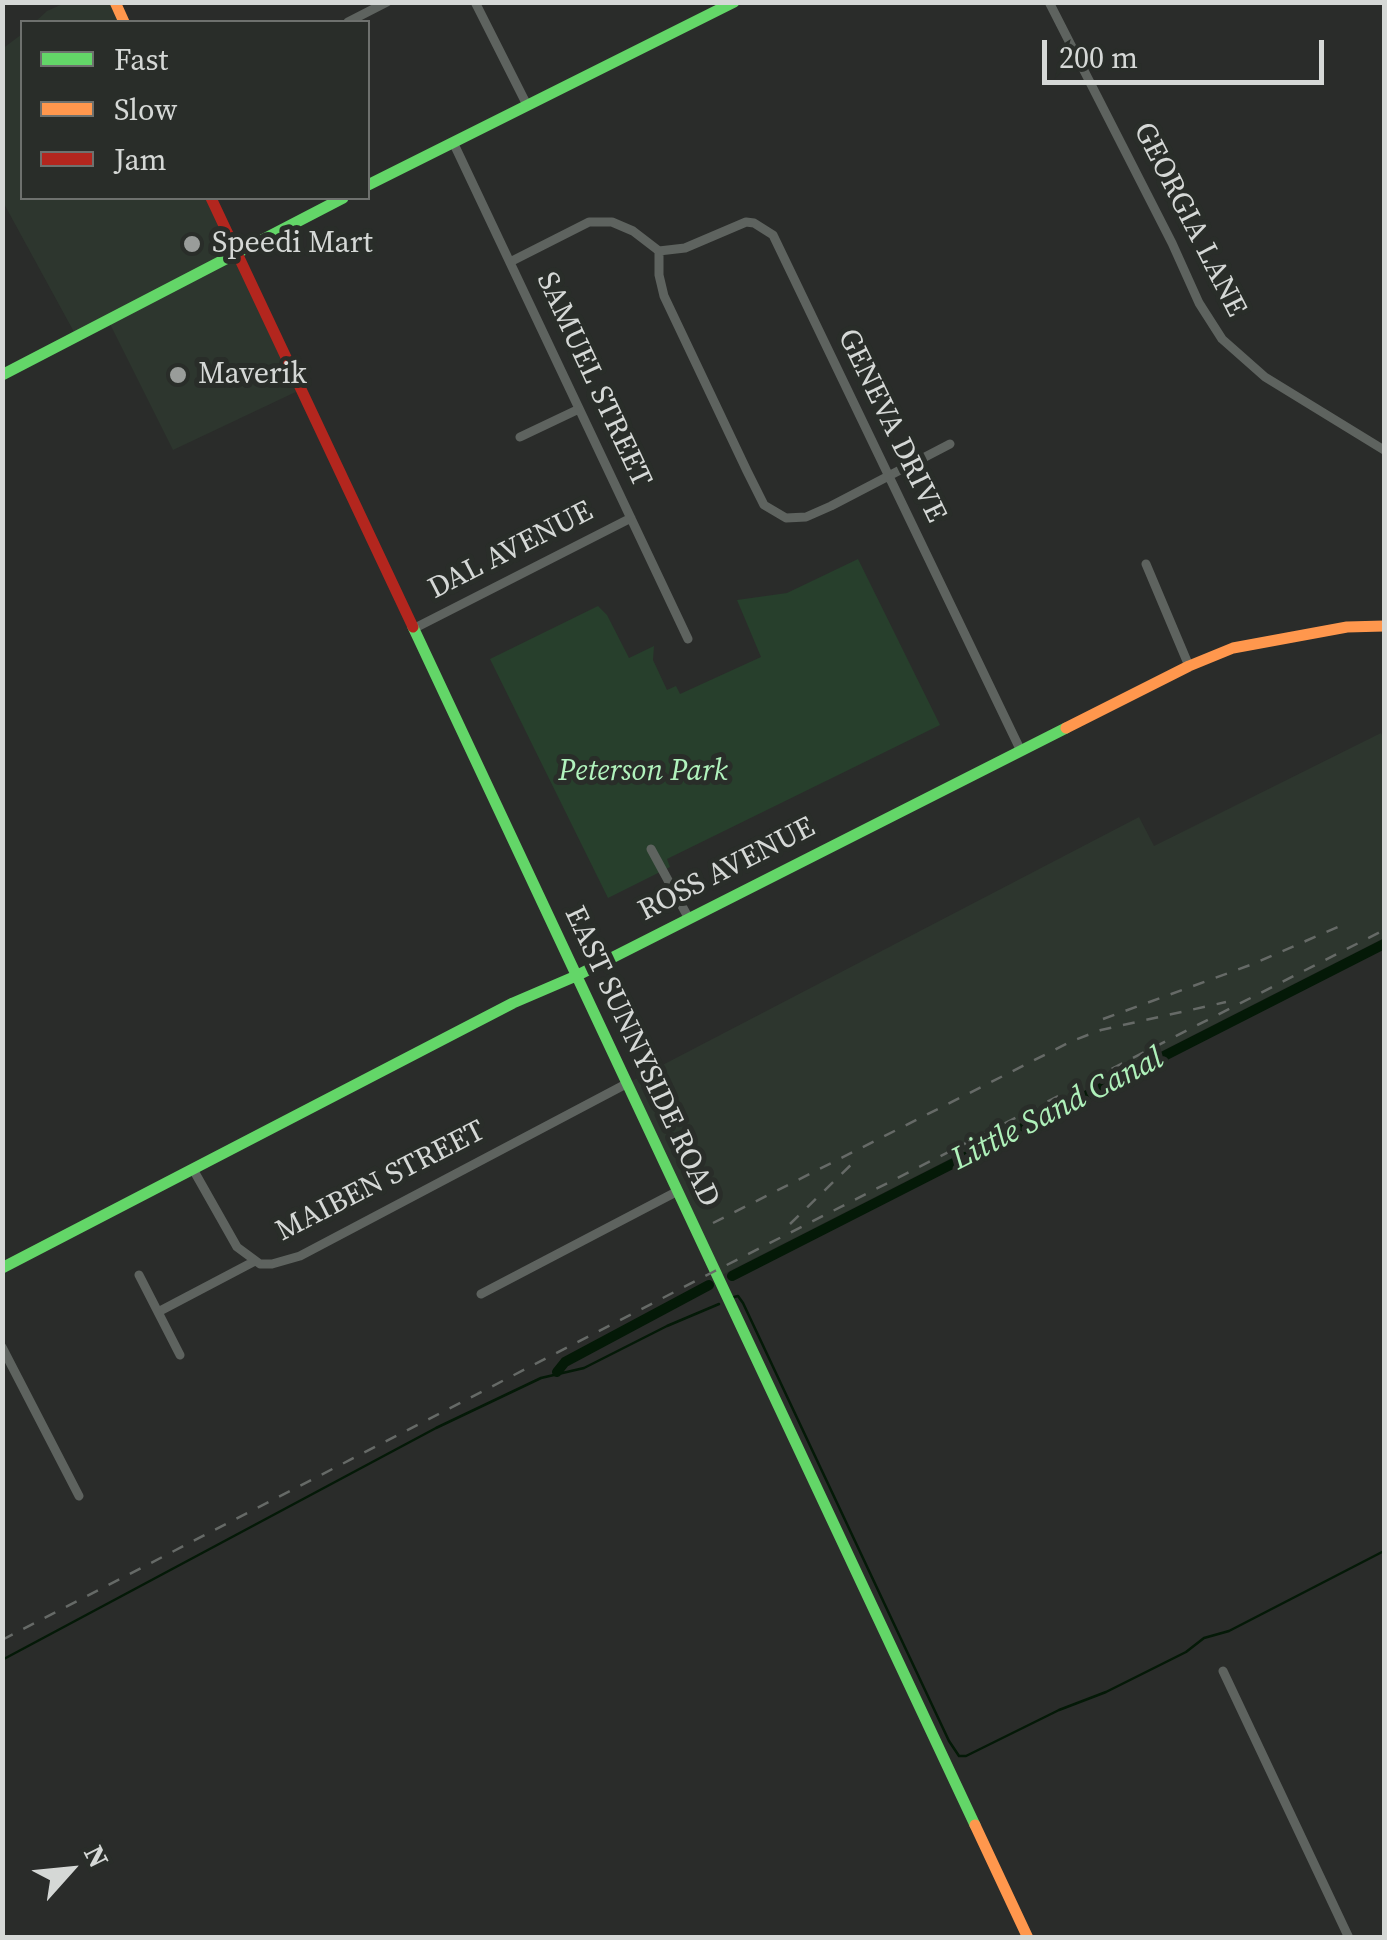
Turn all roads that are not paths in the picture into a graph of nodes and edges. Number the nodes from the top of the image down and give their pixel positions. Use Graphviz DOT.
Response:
graph roads {
  1 [pos="387,2"];
  2 [pos="475,2"];
  3 [pos="734,2"];
  4 [pos="1049,2"];
  5 [pos="352,20"];
  6 [pos="527,105"];
  7 [pos="453,142"];
  8 [pos="370,184"];
  9 [pos="211,200"];
  10 [pos="339,200"];
  11 [pos="237,251"];
  12 [pos="659,251"];
  13 [pos="510,262"];
  14 [pos="2,374"];
  15 [pos="580,409"];
  16 [pos="520,437"];
  17 [pos="950,444"];
  18 [pos="1384,450"];
  19 [pos="886,476"];
  20 [pos="631,518"];
  21 [pos="1146,564"];
  22 [pos="1384,626"];
  23 [pos="414,629"];
  24 [pos="688,639"];
  25 [pos="1189,666"];
  26 [pos="1020,749"];
  27 [pos="652,849"];
  28 [pos="688,916"];
  29 [pos="576,976"];
  30 [pos="626,1084"];
  31 [pos="194,1171"];
  32 [pos="676,1192"];
  33 [pos="255,1261"];
  34 [pos="2,1268"];
  35 [pos="139,1275"];
  36 [pos="481,1294"];
  37 [pos="158,1312"];
  38 [pos="2,1347"];
  39 [pos="180,1355"];
  40 [pos="79,1496"];
  41 [pos="1224,1671"];
  42 [pos="1028,1938"];
  43 [pos="1349,1938"];
  1 -- 5 [label="street"];
  2 -- 6 [label="street"];
  3 -- 6 [label="main road"];
  4 -- 18 [label="street, GEORGIA LANE"];
  6 -- 7 [label="main road"];
  7 -- 8 [label="main road"];
  7 -- 13 [label="street, SAMUEL STREET"];
  9 -- 11 [label="main road, EAST SUNNYSIDE ROAD"];
  10 -- 11 [label="main road"];
  11 -- 14 [label="main road"];
  11 -- 23 [label="main road, EAST SUNNYSIDE ROAD"];
  12 -- 13 [label="street"];
  12 -- 19 [label="street, GENEVA DRIVE"];
  12 -- 19 [label="street"];
  13 -- 15 [label="street, SAMUEL STREET"];
  15 -- 16 [label="street"];
  15 -- 20 [label="street, SAMUEL STREET"];
  17 -- 19 [label="street"];
  19 -- 26 [label="street, GENEVA DRIVE"];
  20 -- 23 [label="street, DAL AVENUE"];
  20 -- 24 [label="street, SAMUEL STREET"];
  21 -- 25 [label="street"];
  22 -- 25 [label="main road, ROSS AVENUE"];
  23 -- 29 [label="main road, EAST SUNNYSIDE ROAD"];
  25 -- 26 [label="main road, ROSS AVENUE"];
  26 -- 28 [label="main road, ROSS AVENUE"];
  27 -- 28 [label="street"];
  28 -- 29 [label="main road, ROSS AVENUE"];
  29 -- 30 [label="main road, EAST SUNNYSIDE ROAD"];
  29 -- 31 [label="main road, ROSS AVENUE"];
  30 -- 32 [label="main road, EAST SUNNYSIDE ROAD"];
  30 -- 33 [label="street, MAIBEN STREET"];
  31 -- 33 [label="street, MAIBEN STREET"];
  31 -- 34 [label="main road, ROSS AVENUE"];
  32 -- 36 [label="street"];
  32 -- 42 [label="main road, EAST SUNNYSIDE ROAD"];
  33 -- 37 [label="street"];
  35 -- 37 [label="street"];
  37 -- 39 [label="street"];
  38 -- 40 [label="street"];
  41 -- 43 [label="street"];
}
